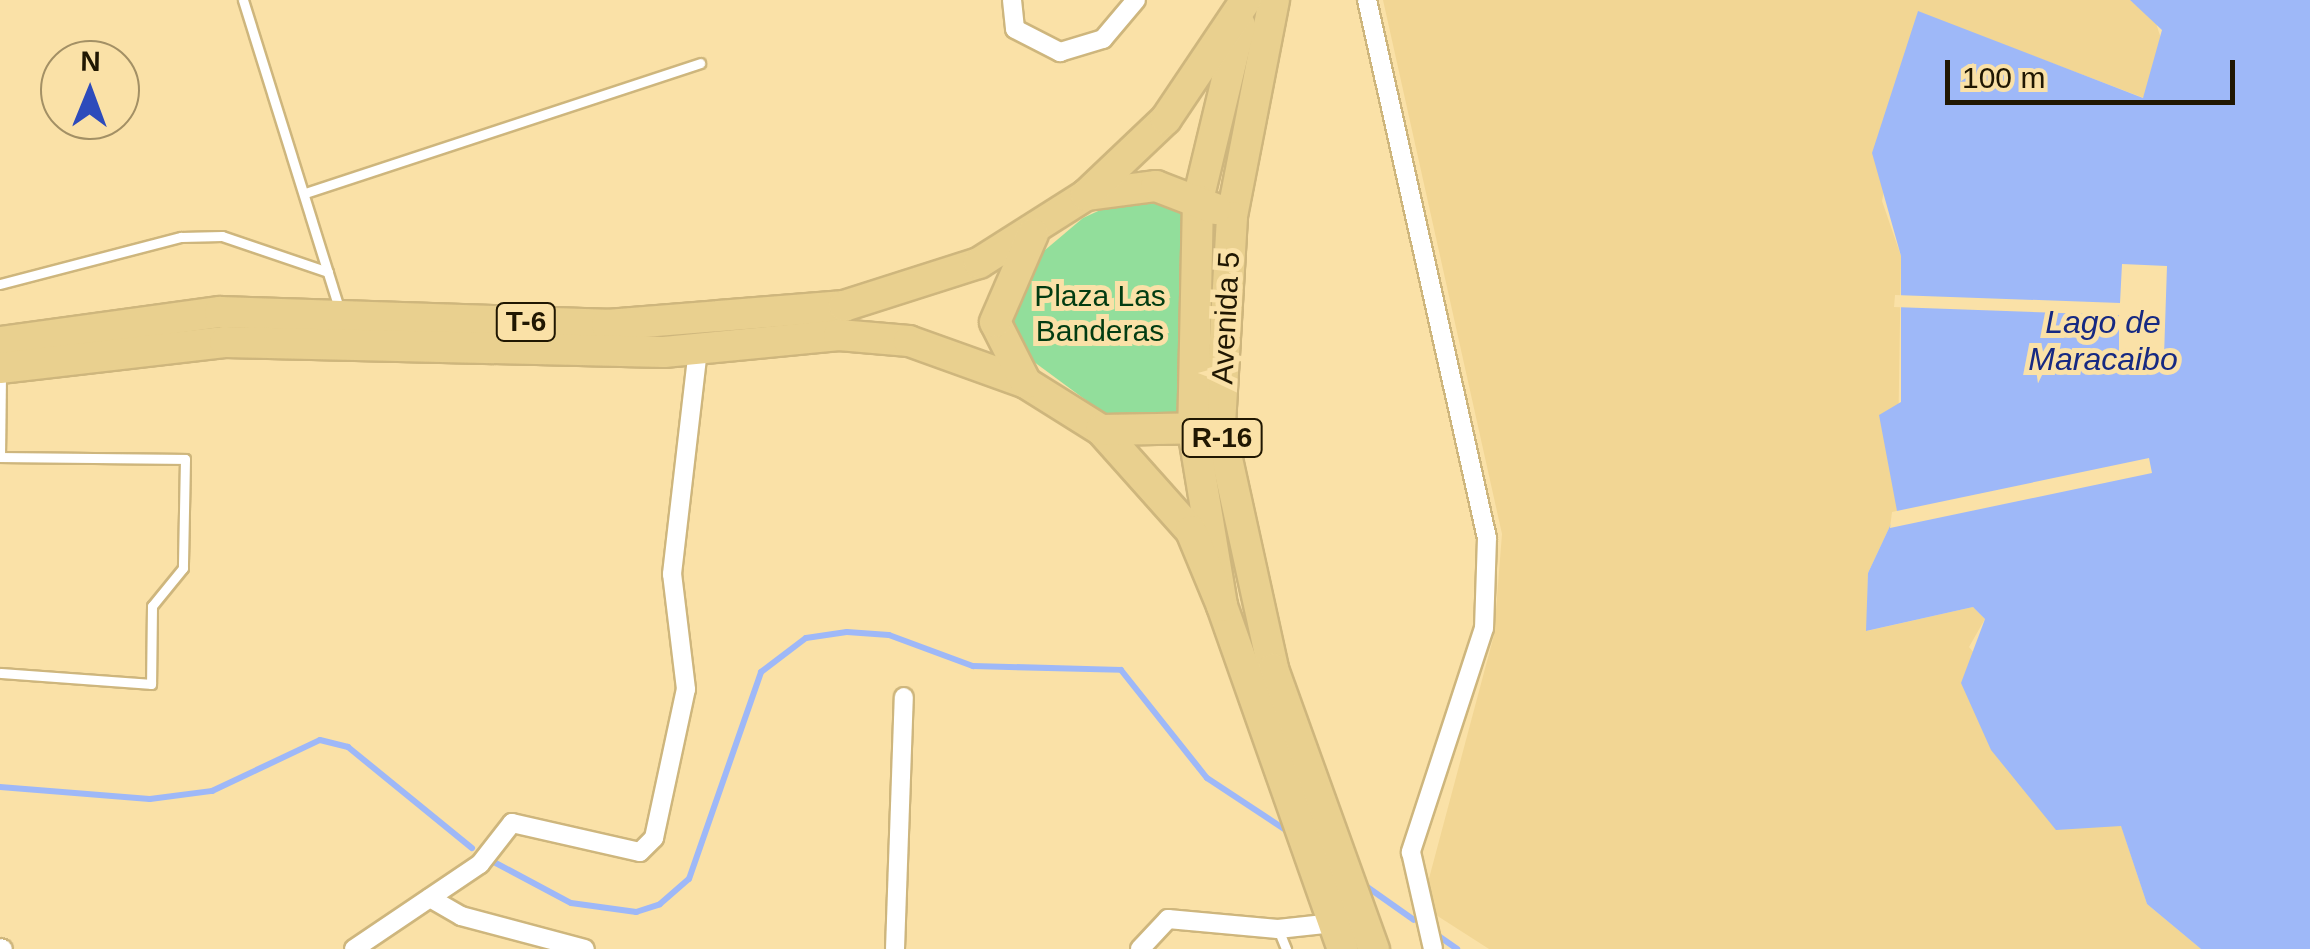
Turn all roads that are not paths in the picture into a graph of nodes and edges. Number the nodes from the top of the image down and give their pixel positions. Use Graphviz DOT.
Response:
graph roads {
  1 [pos="243,0"];
  2 [pos="1012,0"];
  3 [pos="1136,0"];
  4 [pos="1247,0"];
  5 [pos="1368,0"];
  6 [pos="1274,1"];
  7 [pos="700,64"];
  8 [pos="305,192"];
  9 [pos="1086,195"];
  10 [pos="1198,200"];
  11 [pos="1232,218"];
  12 [pos="1037,227"];
  13 [pos="328,272"];
  14 [pos="0,284"];
  15 [pos="341,316"];
  16 [pos="0,342"];
  17 [pos="698,349"];
  18 [pos="0,368"];
  19 [pos="1026,383"];
  20 [pos="1206,428"];
  21 [pos="1101,430"];
  22 [pos="0,457"];
  23 [pos="1222,606"];
  24 [pos="0,673"];
  25 [pos="904,697"];
  26 [pos="430,898"];
  27 [pos="1278,929"];
  28 [pos="1338,936"];
  29 [pos="354,949"];
  30 [pos="585,949"];
  31 [pos="895,949"];
  32 [pos="1140,949"];
  33 [pos="1286,949"];
  34 [pos="1374,949"];
  35 [pos="1433,949"];
  1 -- 8 [label="lane"];
  2 -- 3 [label="street"];
  4 -- 9 [label="main road"];
  4 -- 10 [label="main road, Avenida 5 / R-16"];
  5 -- 35 [label="street"];
  6 -- 11 [label="main road, Avenida 5 / R-16"];
  7 -- 8 [label="lane"];
  8 -- 13 [label="lane"];
  9 -- 10 [label="main road, T-6"];
  9 -- 12 [label="main road, T-6"];
  10 -- 11 [label="main road, T-6"];
  10 -- 20 [label="main road, Avenida 5 / R-16"];
  11 -- 20 [label="main road, Avenida 5 / R-16"];
  12 -- 15 [label="main road, T-6"];
  12 -- 19 [label="main road"];
  13 -- 14 [label="lane"];
  13 -- 15 [label="lane"];
  15 -- 16 [label="main road, T-6"];
  17 -- 18 [label="main road, T-6"];
  17 -- 19 [label="main road, T-6"];
  17 -- 26 [label="street"];
  18 -- 22 [label="lane"];
  19 -- 21 [label="main road, T-6"];
  20 -- 21 [label="main road"];
  20 -- 23 [label="main road, Avenida 5 / R-16"];
  20 -- 34 [label="main road, Avenida 5 / R-16"];
  21 -- 23 [label="main road"];
  22 -- 24 [label="lane"];
  23 -- 28 [label="main road, Avenida 5 / R-16"];
  25 -- 31 [label="street"];
  26 -- 29 [label="street"];
  26 -- 30 [label="street"];
  27 -- 28 [label="street"];
  27 -- 32 [label="street"];
  27 -- 33 [label="lane"];
}
